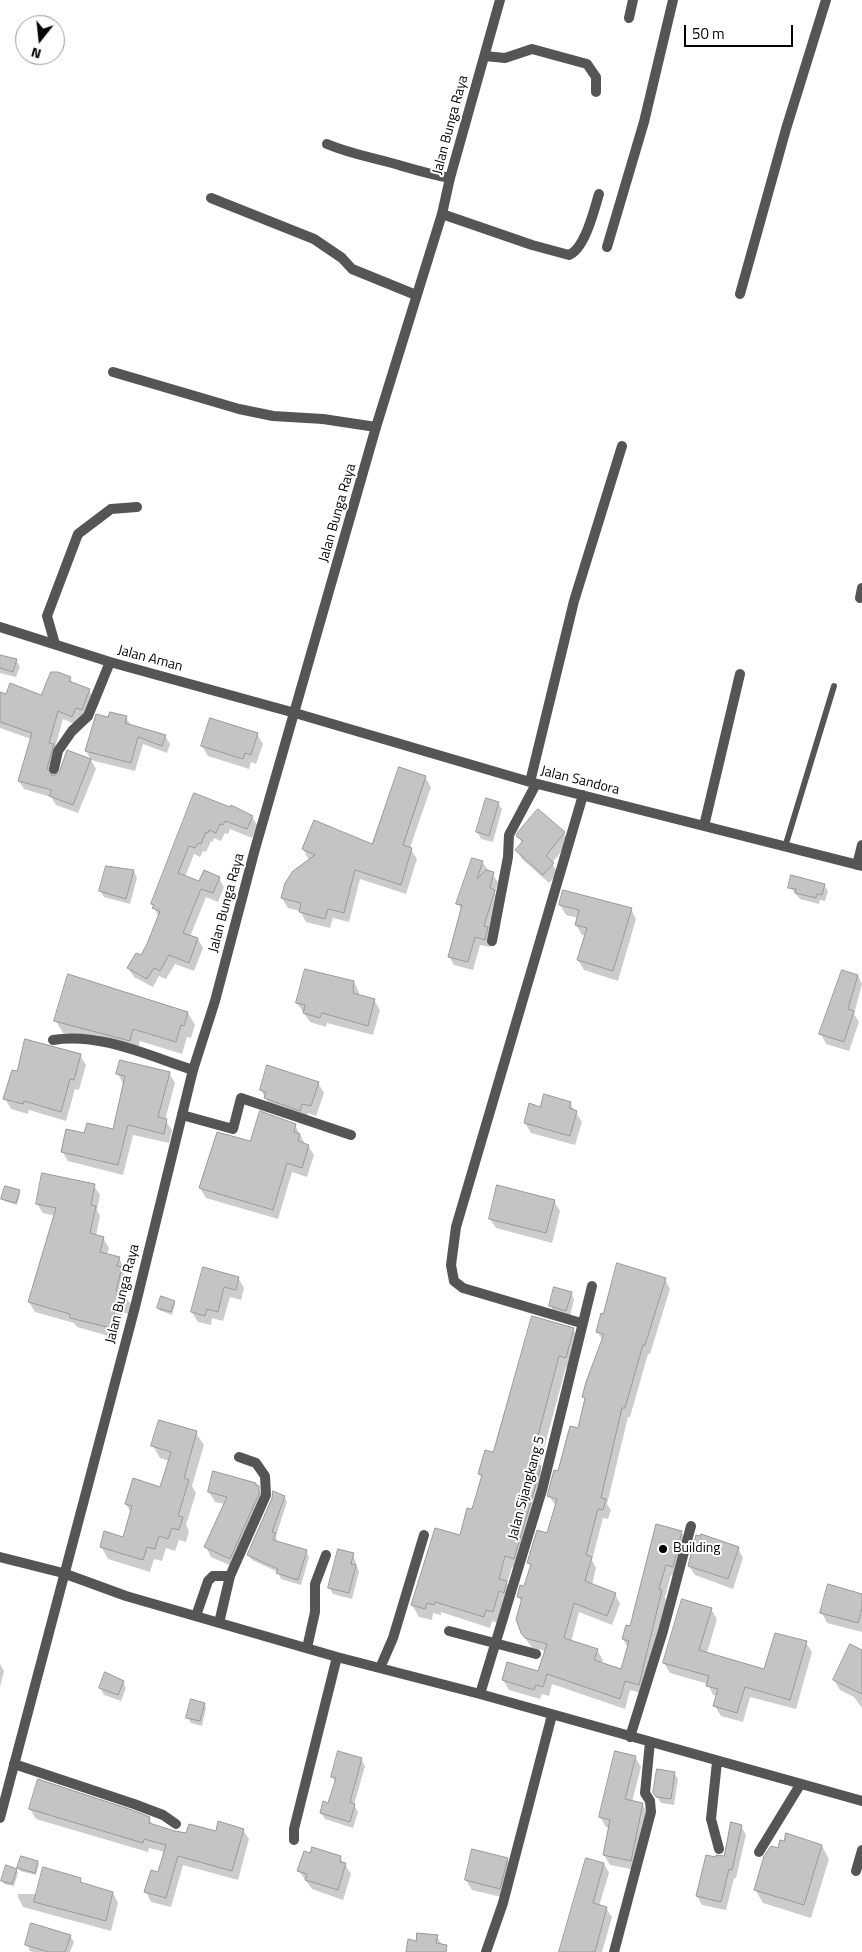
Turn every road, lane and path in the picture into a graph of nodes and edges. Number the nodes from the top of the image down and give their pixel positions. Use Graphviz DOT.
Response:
graph roads {
  1 [pos="500,0"];
  2 [pos="633,0"];
  3 [pos="673,0"];
  4 [pos="826,0"];
  5 [pos="629,18"];
  6 [pos="485,56"];
  7 [pos="596,92"];
  8 [pos="327,144"];
  9 [pos="450,178"];
  10 [pos="600,194"];
  11 [pos="212,198"];
  12 [pos="442,214"];
  13 [pos="607,247"];
  14 [pos="740,294"];
  15 [pos="416,296"];
  16 [pos="113,372"];
  17 [pos="376,428"];
  18 [pos="622,446"];
  19 [pos="137,507"];
  20 [pos="0,627"];
  21 [pos="55,644"];
  22 [pos="110,662"];
  23 [pos="740,674"];
  24 [pos="834,686"];
  25 [pos="295,712"];
  26 [pos="54,769"];
  27 [pos="533,783"];
  28 [pos="583,795"];
  29 [pos="704,826"];
  30 [pos="862,845"];
  31 [pos="785,846"];
  32 [pos="859,865"];
  33 [pos="492,941"];
  34 [pos="52,1040"];
  35 [pos="193,1070"];
  36 [pos="182,1115"];
  37 [pos="351,1135"];
  38 [pos="592,1286"];
  39 [pos="581,1323"];
  40 [pos="239,1457"];
  41 [pos="691,1526"];
  42 [pos="424,1536"];
  43 [pos="326,1556"];
  44 [pos="0,1557"];
  45 [pos="63,1573"];
  46 [pos="230,1576"];
  47 [pos="196,1616"];
  48 [pos="219,1623"];
  49 [pos="448,1631"];
  50 [pos="497,1643"];
  51 [pos="307,1648"];
  52 [pos="536,1654"];
  53 [pos="337,1657"];
  54 [pos="380,1668"];
  55 [pos="480,1694"];
  56 [pos="552,1715"];
  57 [pos="630,1737"];
  58 [pos="650,1742"];
  59 [pos="717,1762"];
  60 [pos="14,1764"];
  61 [pos="800,1785"];
  62 [pos="862,1801"];
  63 [pos="0,1818"];
  64 [pos="176,1824"];
  65 [pos="294,1840"];
  66 [pos="719,1850"];
  67 [pos="862,1850"];
  68 [pos="759,1852"];
  69 [pos="856,1871"];
  70 [pos="486,1952"];
  71 [pos="614,1952"];
  1 -- 6 [label="street, Jalan Bunga Raya"];
  2 -- 5 [label="street"];
  3 -- 13 [label="street"];
  4 -- 14 [label="street"];
  6 -- 7 [label="street"];
  6 -- 9 [label="street, Jalan Bunga Raya"];
  8 -- 9 [label="street"];
  9 -- 12 [label="street, Jalan Bunga Raya"];
  10 -- 12 [label="street"];
  11 -- 15 [label="street"];
  12 -- 15 [label="street, Jalan Bunga Raya"];
  15 -- 17 [label="street, Jalan Bunga Raya"];
  16 -- 17 [label="street"];
  17 -- 25 [label="street, Jalan Bunga Raya"];
  18 -- 27 [label="street"];
  19 -- 21 [label="street"];
  20 -- 21 [label="street, Jalan Aman"];
  21 -- 22 [label="street, Jalan Aman"];
  22 -- 25 [label="street, Jalan Aman"];
  22 -- 26 [label="street"];
  23 -- 29 [label="street"];
  24 -- 31 [label="lane"];
  25 -- 27 [label="street, Jalan Sandora"];
  25 -- 35 [label="street, Jalan Bunga Raya"];
  27 -- 28 [label="street, Jalan Sandora"];
  27 -- 33 [label="street"];
  28 -- 29 [label="street, Jalan Sandora"];
  28 -- 39 [label="street"];
  29 -- 31 [label="street, Jalan Sandora"];
  30 -- 32 [label="street"];
  31 -- 32 [label="street, Jalan Sandora"];
  34 -- 35 [label="street"];
  35 -- 36 [label="street, Jalan Bunga Raya"];
  36 -- 37 [label="street"];
  36 -- 45 [label="street, Jalan Bunga Raya"];
  38 -- 39 [label="street, Jalan Sijangkang 5"];
  39 -- 50 [label="street, Jalan Sijangkang 5"];
  40 -- 46 [label="street"];
  41 -- 57 [label="street"];
  42 -- 54 [label="street"];
  43 -- 51 [label="street"];
  44 -- 45 [label="street"];
  45 -- 47 [label="street"];
  45 -- 60 [label="street, Jalan Bunga Raya"];
  46 -- 47 [label="street"];
  46 -- 48 [label="street"];
  47 -- 48 [label="street"];
  48 -- 51 [label="street"];
  49 -- 50 [label="street"];
  50 -- 52 [label="street"];
  50 -- 55 [label="street, Jalan Sijangkang 5"];
  51 -- 53 [label="street"];
  53 -- 54 [label="street"];
  53 -- 65 [label="street"];
  54 -- 55 [label="street"];
  55 -- 56 [label="street"];
  56 -- 57 [label="street"];
  56 -- 70 [label="street"];
  57 -- 58 [label="street"];
  58 -- 59 [label="street"];
  58 -- 71 [label="street"];
  59 -- 61 [label="street"];
  59 -- 66 [label="street"];
  60 -- 63 [label="street, Jalan Bunga Raya"];
  60 -- 64 [label="street"];
  61 -- 62 [label="street"];
  61 -- 68 [label="street"];
  67 -- 69 [label="street"];
}
